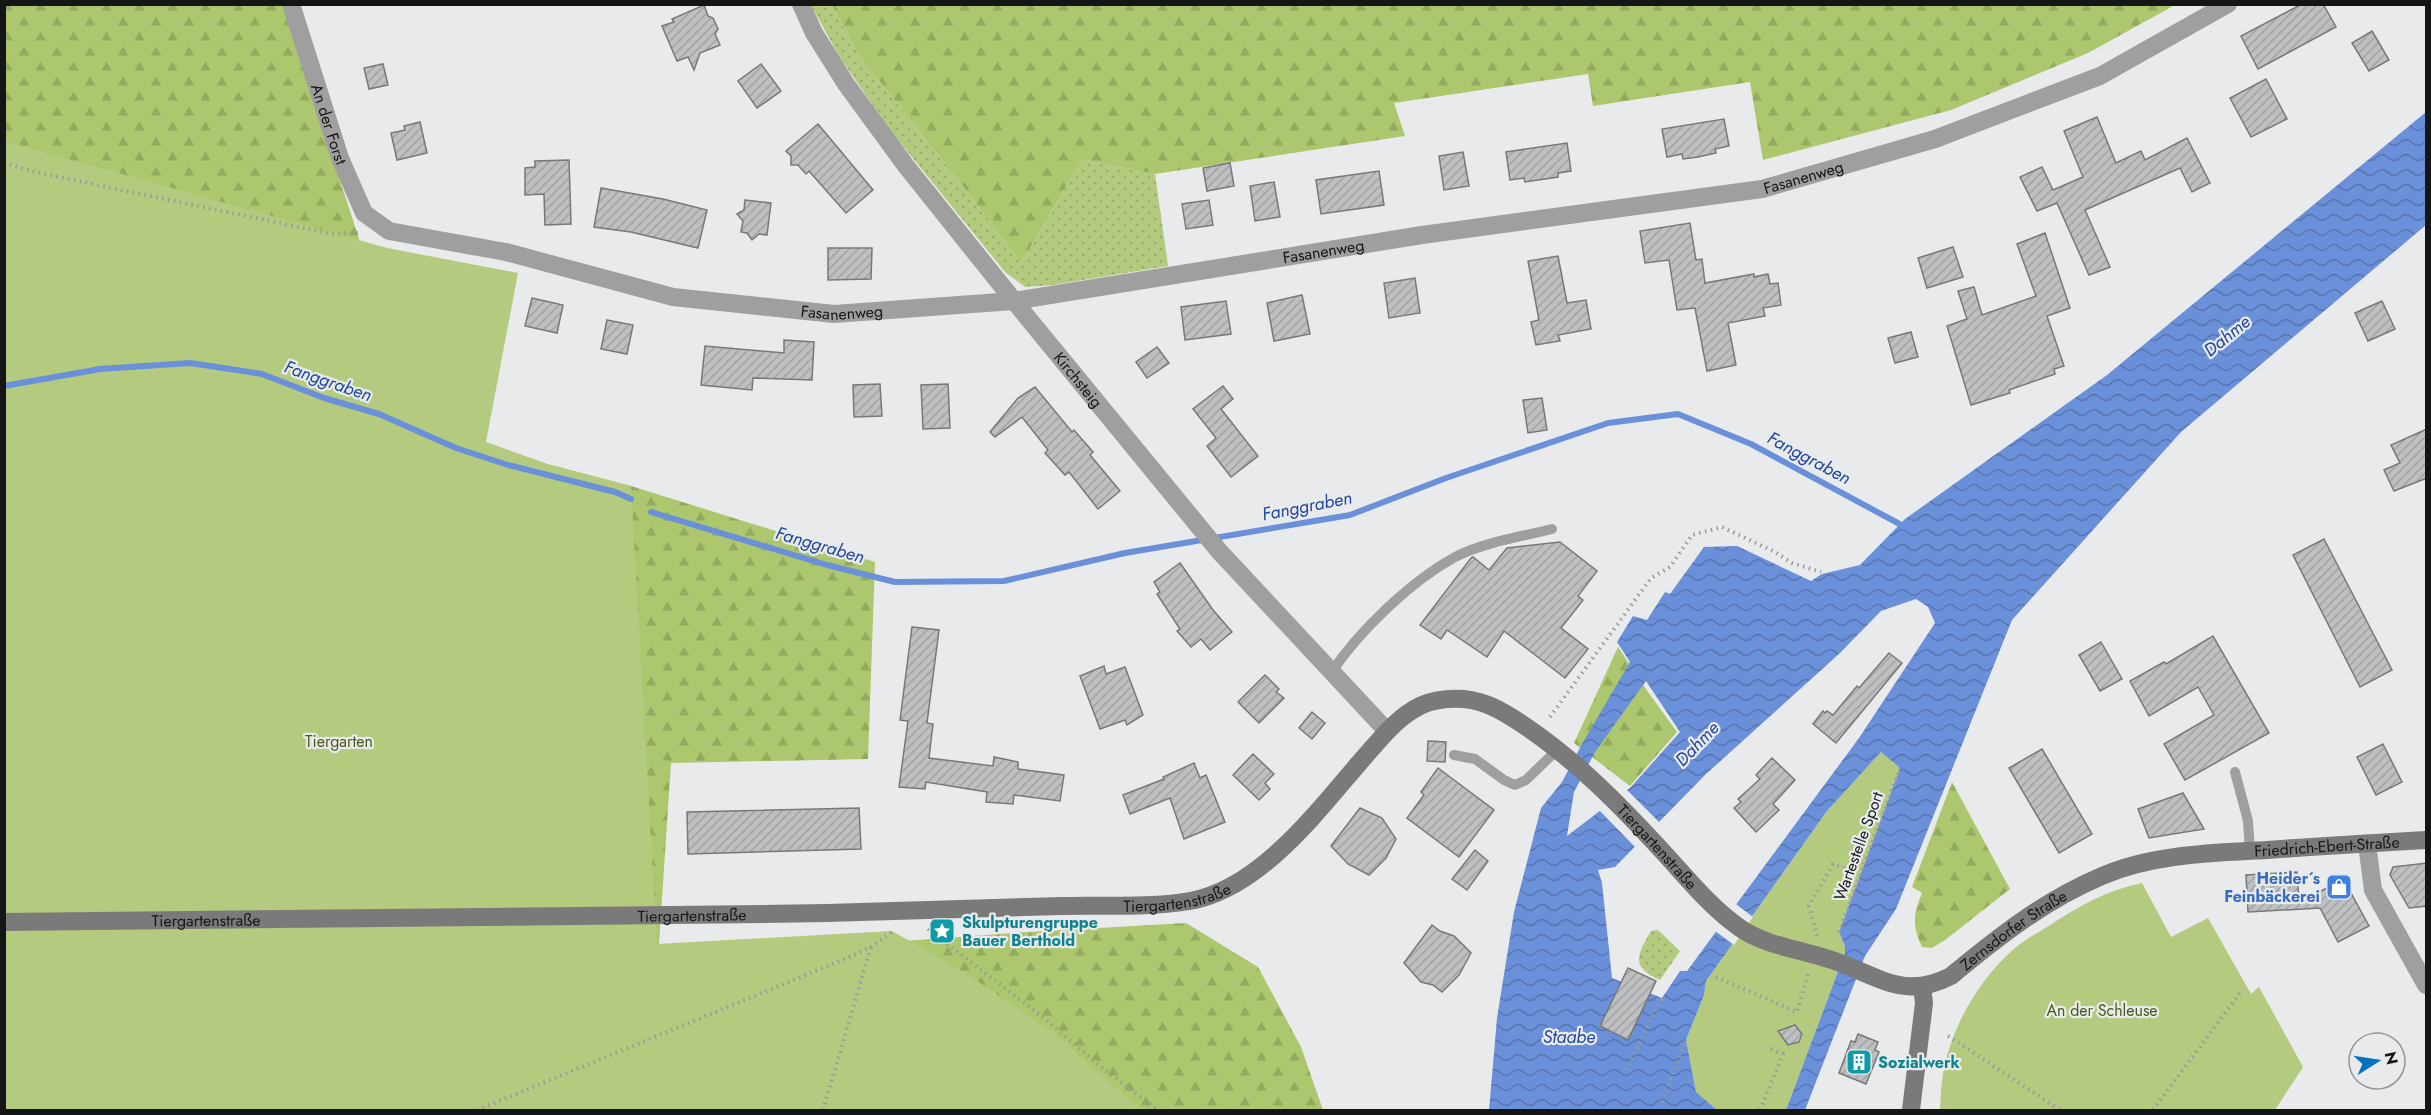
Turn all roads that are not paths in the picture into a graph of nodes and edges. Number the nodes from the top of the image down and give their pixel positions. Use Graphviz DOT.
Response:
graph roads {
  1 [pos="291,4"];
  2 [pos="801,4"];
  3 [pos="2228,4"];
  4 [pos="389,231"];
  5 [pos="1014,301"];
  6 [pos="1552,529"];
  7 [pos="1330,673"];
  8 [pos="1387,731"];
  9 [pos="1561,754"];
  10 [pos="1454,755"];
  11 [pos="2235,772"];
  12 [pos="2427,840"];
  13 [pos="2367,844"];
  14 [pos="2250,851"];
  15 [pos="2227,852"];
  16 [pos="4,922"];
  17 [pos="1922,986"];
  18 [pos="2427,986"];
  19 [pos="1911,1110"];
  1 -- 4 [label="street, An der Forst"];
  2 -- 5 [label="street, Kirchsteig"];
  3 -- 5 [label="street, Fasanenweg"];
  4 -- 5 [label="street, Fasanenweg"];
  5 -- 7 [label="street, Kirchsteig"];
  6 -- 7 [label="lane"];
  7 -- 8 [label="street, Kirchsteig"];
  8 -- 9 [label="street, Tiergartenstraße"];
  8 -- 16 [label="street, Tiergartenstraße"];
  9 -- 10 [label="lane"];
  9 -- 17 [label="street, Tiergartenstraße"];
  11 -- 14 [label="lane"];
  12 -- 13 [label="street, Friedrich-Ebert-Straße"];
  13 -- 14 [label="street, Friedrich-Ebert-Straße"];
  13 -- 18 [label="street"];
  14 -- 15 [label="street, Friedrich-Ebert-Straße"];
  15 -- 17 [label="street, Zernsdorfer Straße"];
  17 -- 19 [label="street"];
}
